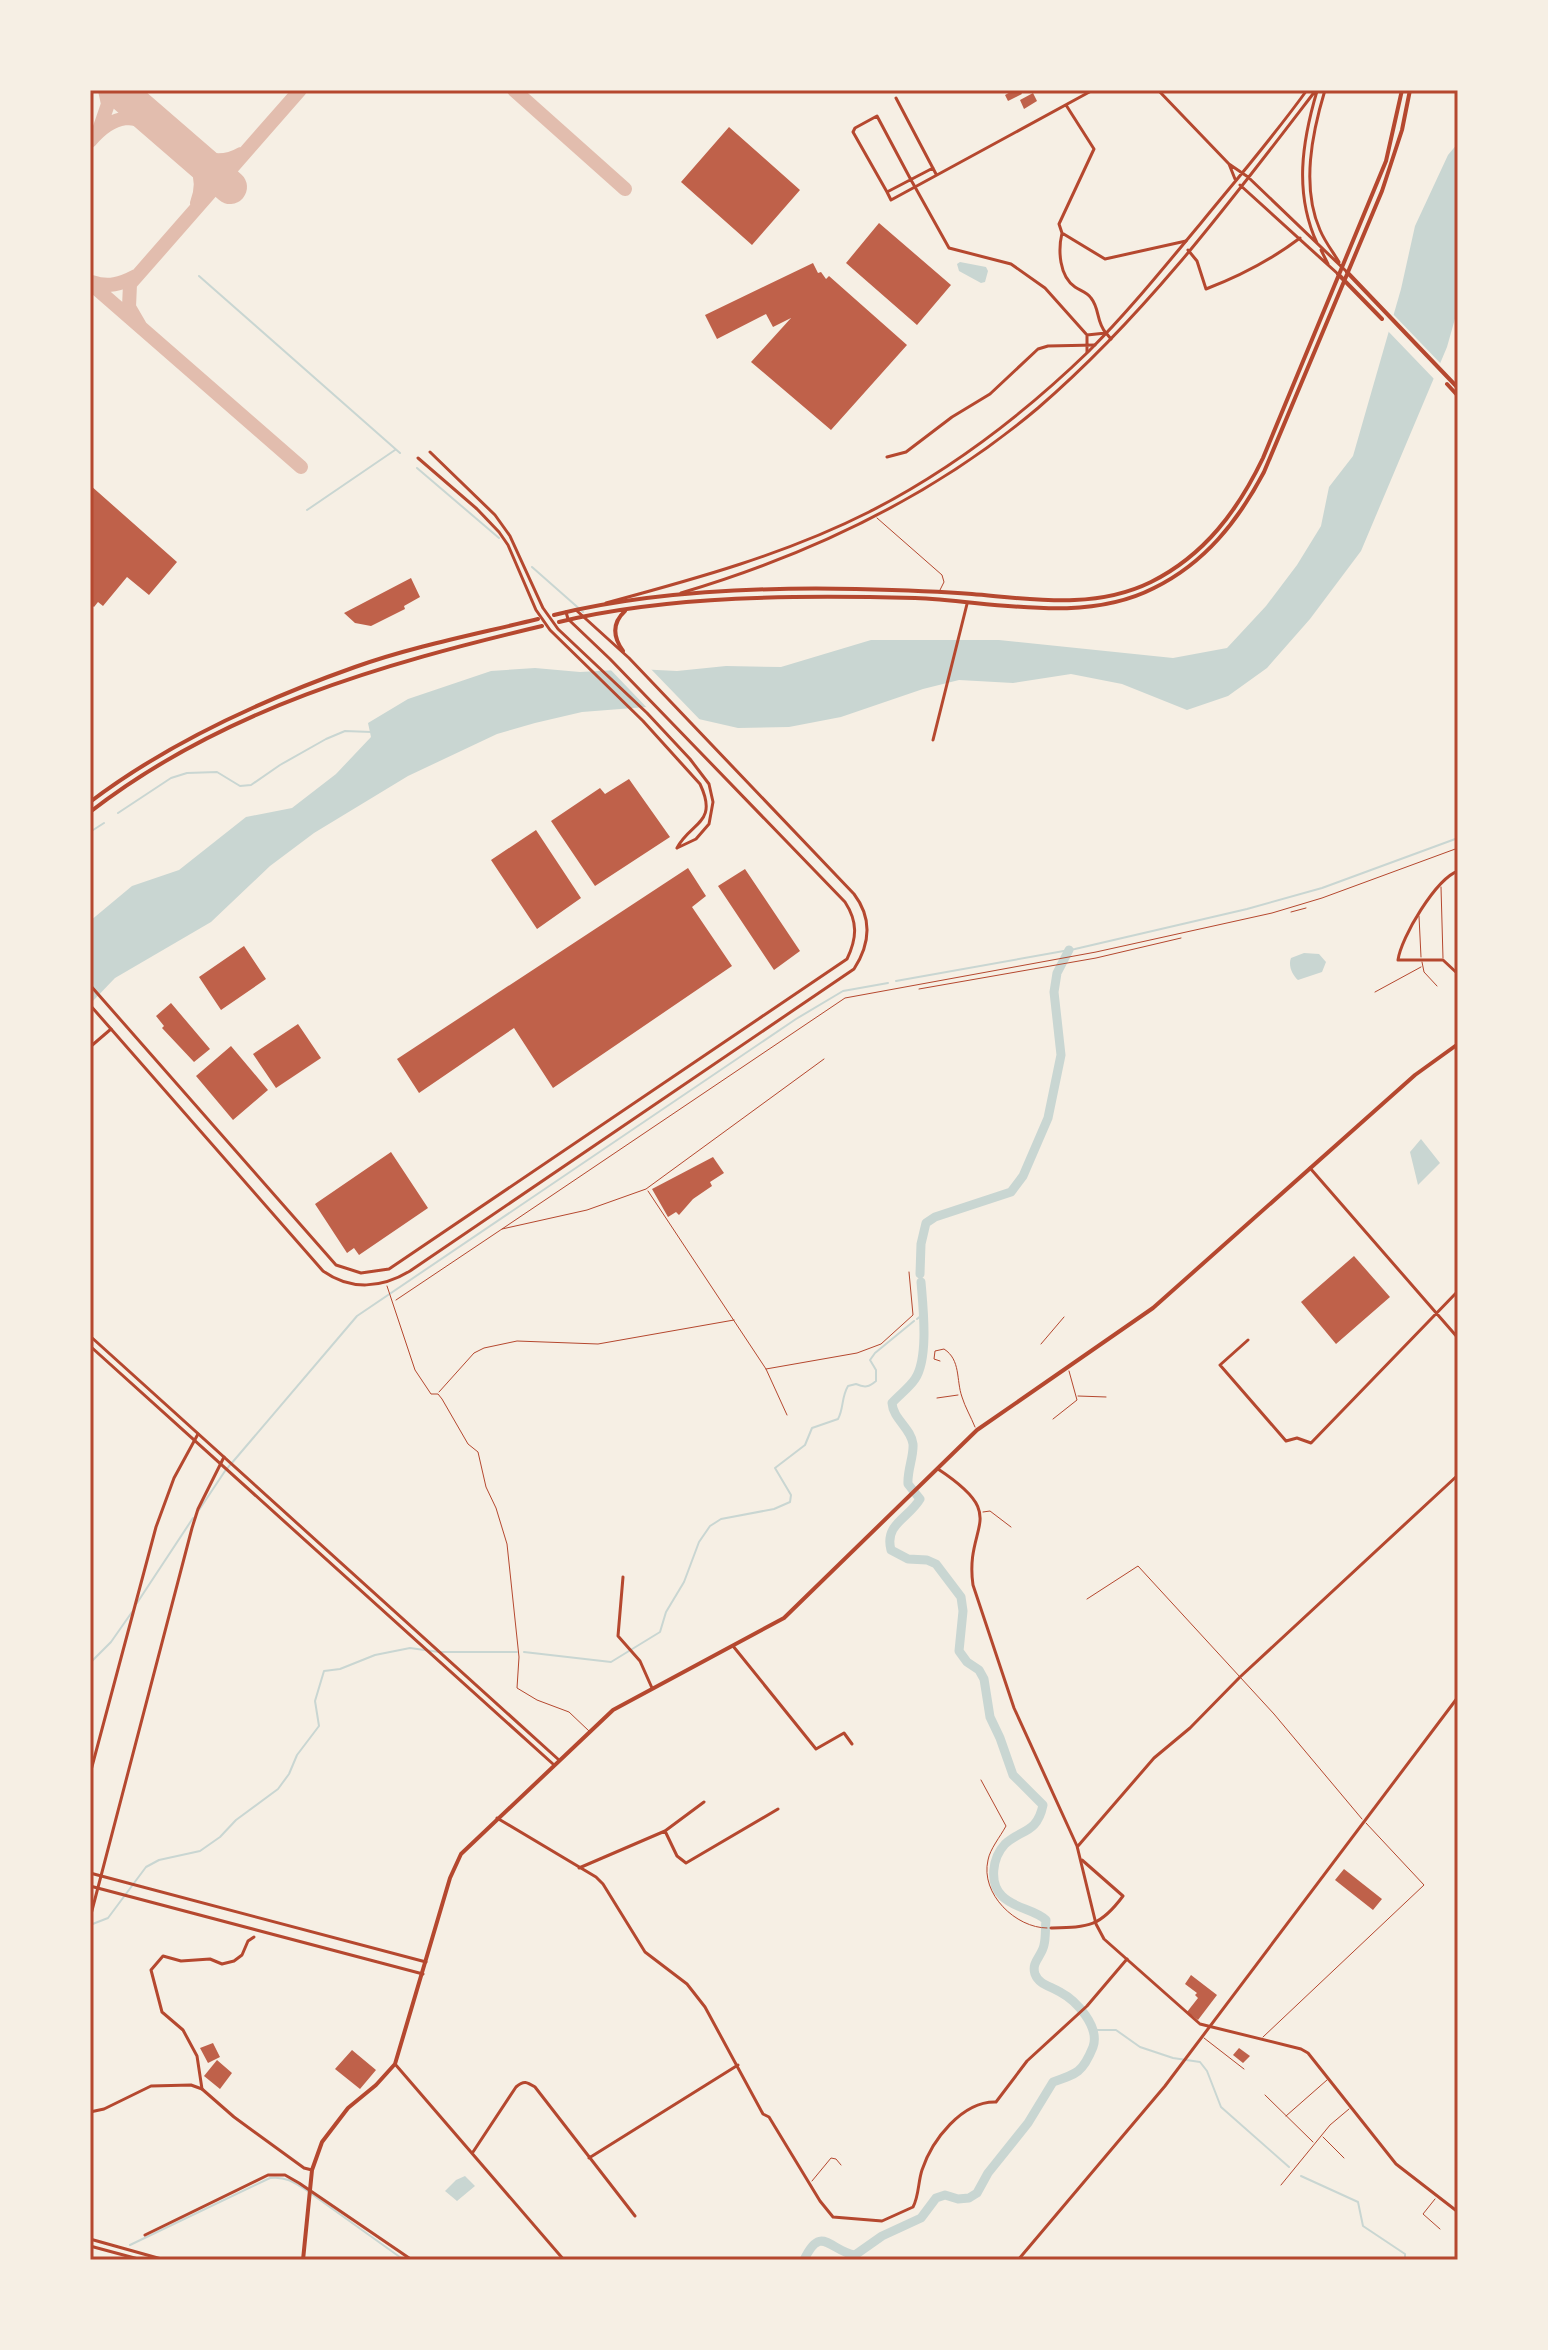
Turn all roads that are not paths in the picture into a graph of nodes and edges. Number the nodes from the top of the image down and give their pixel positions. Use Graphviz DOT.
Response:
graph roads {
  1 [pos="1093,90"];
  2 [pos="1158,90"];
  3 [pos="1307,90"];
  4 [pos="1317,90"];
  5 [pos="1325,90"];
  6 [pos="1402,90"];
  7 [pos="1410,90"];
  8 [pos="896,98"];
  9 [pos="1066,105"];
  10 [pos="1229,164"];
  11 [pos="933,168"];
  12 [pos="1242,172"];
  13 [pos="936,174"];
  14 [pos="1248,177"];
  15 [pos="911,180"];
  16 [pos="1236,181"];
  17 [pos="1241,186"];
  18 [pos="915,187"];
  19 [pos="887,192"];
  20 [pos="1062,233"];
  21 [pos="1300,238"];
  22 [pos="1186,241"];
  23 [pos="1318,245"];
  24 [pos="1188,250"];
  25 [pos="1328,264"];
  26 [pos="1341,266"];
  27 [pos="1347,272"];
  28 [pos="1338,274"];
  29 [pos="1344,280"];
  30 [pos="1382,319"];
  31 [pos="1106,333"];
  32 [pos="1087,335"];
  33 [pos="1111,339"];
  34 [pos="1087,345"];
  35 [pos="1095,345"];
  36 [pos="1087,352"];
  37 [pos="1448,381"];
  38 [pos="1458,386"];
  39 [pos="1458,396"];
  40 [pos="430,452"];
  41 [pos="887,457"];
  42 [pos="418,458"];
  43 [pos="869,512"];
  44 [pos="875,516"];
  45 [pos="937,592"];
  46 [pos="663,597"];
  47 [pos="968,601"];
  48 [pos="589,607"];
  49 [pos="629,608"];
  50 [pos="576,610"];
  51 [pos="566,612"];
  52 [pos="554,615"];
  53 [pos="582,616"];
  54 [pos="538,619"];
  55 [pos="568,619"];
  56 [pos="559,622"];
  57 [pos="542,626"];
  58 [pos="623,651"];
  59 [pos="933,740"];
  60 [pos="90,802"];
  61 [pos="90,812"];
  62 [pos="1458,848"];
  63 [pos="1458,871"];
  64 [pos="1441,885"];
  65 [pos="1419,916"];
  66 [pos="1421,960"];
  67 [pos="1428,960"];
  68 [pos="1443,960"];
  69 [pos="1423,966"];
  70 [pos="1458,974"];
  71 [pos="90,985"];
  72 [pos="1437,986"];
  73 [pos="1375,992"];
  74 [pos="90,1005"];
  75 [pos="111,1029"];
  76 [pos="1458,1044"];
  77 [pos="90,1047"];
  78 [pos="824,1059"];
  79 [pos="1310,1168"];
  80 [pos="646,1189"];
  81 [pos="502,1229"];
  82 [pos="909,1272"];
  83 [pos="386,1283"];
  84 [pos="1458,1291"];
  85 [pos="394,1302"];
  86 [pos="1436,1312"];
  87 [pos="1064,1317"];
  88 [pos="734,1320"];
  89 [pos="1458,1338"];
  90 [pos="1248,1340"];
  91 [pos="91,1341"];
  92 [pos="1041,1344"];
  93 [pos="940,1361"];
  94 [pos="1068,1368"];
  95 [pos="766,1369"];
  96 [pos="438,1394"];
  97 [pos="961,1395"];
  98 [pos="1076,1396"];
  99 [pos="1106,1397"];
  100 [pos="937,1398"];
  101 [pos="787,1415"];
  102 [pos="1053,1419"];
  103 [pos="977,1430"];
  104 [pos="198,1434"];
  105 [pos="194,1439"];
  106 [pos="224,1457"];
  107 [pos="220,1463"];
  108 [pos="938,1468"];
  109 [pos="1458,1475"];
  110 [pos="981,1513"];
  111 [pos="1011,1527"];
  112 [pos="623,1577"];
  113 [pos="1087,1599"];
  114 [pos="733,1646"];
  115 [pos="1240,1677"];
  116 [pos="652,1688"];
  117 [pos="1458,1697"];
  118 [pos="589,1731"];
  119 [pos="852,1744"];
  120 [pos="556,1763"];
  121 [pos="90,1774"];
  122 [pos="981,1780"];
  123 [pos="704,1802"];
  124 [pos="778,1809"];
  125 [pos="497,1818"];
  126 [pos="1364,1821"];
  127 [pos="665,1831"];
  128 [pos="1077,1846"];
  129 [pos="1082,1860"];
  130 [pos="579,1868"];
  131 [pos="90,1873"];
  132 [pos="101,1876"];
  133 [pos="90,1886"];
  134 [pos="98,1889"];
  135 [pos="90,1918"];
  136 [pos="1096,1924"];
  137 [pos="1051,1928"];
  138 [pos="254,1937"];
  139 [pos="1127,1959"];
  140 [pos="426,1962"];
  141 [pos="423,1974"];
  142 [pos="1210,2027"];
  143 [pos="1202,2036"];
  144 [pos="1261,2039"];
  145 [pos="395,2064"];
  146 [pos="738,2065"];
  147 [pos="1244,2069"];
  148 [pos="1329,2079"];
  149 [pos="202,2089"];
  150 [pos="1265,2095"];
  151 [pos="1351,2108"];
  152 [pos="90,2112"];
  153 [pos="1286,2116"];
  154 [pos="1322,2135"];
  155 [pos="1315,2144"];
  156 [pos="473,2152"];
  157 [pos="589,2158"];
  158 [pos="1344,2158"];
  159 [pos="841,2165"];
  160 [pos="312,2170"];
  161 [pos="810,2183"];
  162 [pos="1281,2185"];
  163 [pos="311,2191"];
  164 [pos="1437,2197"];
  165 [pos="1458,2212"];
  166 [pos="635,2216"];
  167 [pos="1440,2229"];
  168 [pos="145,2235"];
  169 [pos="90,2239"];
  170 [pos="90,2246"];
  171 [pos="1404,2259"];
  172 [pos="142,2260"];
  173 [pos="165,2260"];
  174 [pos="303,2260"];
  175 [pos="412,2260"];
  176 [pos="564,2260"];
  177 [pos="1018,2260"];
  178 [pos="1412,2260"];
  1 -- 9 [label="street"];
  2 -- 10 [label="street"];
  3 -- 12 [label="street"];
  4 -- 14 [label="street"];
  4 -- 23 [label="street"];
  5 -- 26 [label="street"];
  6 -- 26 [label="main road"];
  7 -- 27 [label="main road"];
  8 -- 11 [label="street"];
  9 -- 13 [label="street"];
  9 -- 20 [label="street"];
  10 -- 12 [label="street"];
  10 -- 16 [label="street"];
  11 -- 13 [label="street"];
  11 -- 15 [label="street"];
  12 -- 14 [label="street"];
  12 -- 16 [label="street"];
  13 -- 18 [label="street"];
  14 -- 17 [label="street"];
  14 -- 23 [label="street"];
  15 -- 18 [label="street"];
  15 -- 19 [label="street"];
  15 -- 19 [label="street"];
  16 -- 17 [label="street"];
  16 -- 22 [label="street"];
  17 -- 21 [label="street"];
  17 -- 24 [label="street"];
  18 -- 19 [label="street"];
  18 -- 32 [label="street"];
  20 -- 22 [label="street"];
  20 -- 31 [label="street"];
  21 -- 24 [label="street"];
  21 -- 25 [label="street"];
  22 -- 31 [label="street"];
  23 -- 25 [label="street"];
  23 -- 26 [label="street"];
  24 -- 33 [label="street"];
  25 -- 28 [label="street"];
  26 -- 27 [label="street"];
  26 -- 28 [label="main road"];
  27 -- 29 [label="main road"];
  27 -- 37 [label="main road"];
  28 -- 29 [label="main road"];
  28 -- 45 [label="main road"];
  29 -- 30 [label="main road"];
  29 -- 47 [label="main road"];
  31 -- 32 [label="street"];
  31 -- 33 [label="street"];
  31 -- 35 [label="street"];
  32 -- 34 [label="street"];
  33 -- 44 [label="street"];
  34 -- 35 [label="street"];
  34 -- 36 [label="street"];
  34 -- 41 [label="street"];
  35 -- 36 [label="street"];
  36 -- 43 [label="street"];
  37 -- 38 [label="main road"];
  37 -- 39 [label="main road"];
  40 -- 42 [label="street"];
  43 -- 44 [label="lane"];
  43 -- 48 [label="street"];
  44 -- 45 [label="lane"];
  44 -- 46 [label="street"];
  45 -- 46 [label="main road"];
  46 -- 48 [label="main road"];
  47 -- 49 [label="main road"];
  47 -- 59 [label="street"];
  48 -- 50 [label="main road"];
  49 -- 53 [label="main road"];
  49 -- 58 [label="main road"];
  50 -- 51 [label="main road"];
  50 -- 53 [label="street"];
  51 -- 52 [label="main road"];
  51 -- 55 [label="street"];
  53 -- 55 [label="main road"];
  53 -- 58 [label="street"];
  54 -- 60 [label="main road"];
  55 -- 56 [label="main road"];
  55 -- 71 [label="street"];
  57 -- 61 [label="main road"];
  58 -- 83 [label="street"];
  62 -- 81 [label="lane"];
  63 -- 64 [label="street"];
  64 -- 65 [label="street"];
  64 -- 68 [label="lane"];
  65 -- 66 [label="lane"];
  65 -- 66 [label="street"];
  66 -- 67 [label="street"];
  66 -- 69 [label="lane"];
  67 -- 68 [label="street"];
  67 -- 69 [label="lane"];
  68 -- 70 [label="street"];
  69 -- 72 [label="lane"];
  69 -- 73 [label="lane"];
  74 -- 75 [label="street"];
  75 -- 77 [label="street"];
  75 -- 83 [label="street"];
  76 -- 79 [label="main road"];
  78 -- 80 [label="lane"];
  79 -- 86 [label="street"];
  79 -- 94 [label="main road"];
  80 -- 81 [label="lane"];
  80 -- 88 [label="lane"];
  81 -- 85 [label="lane"];
  82 -- 95 [label="lane"];
  83 -- 85 [label="lane"];
  84 -- 86 [label="street"];
  85 -- 96 [label="lane"];
  86 -- 89 [label="street"];
  86 -- 90 [label="street"];
  87 -- 92 [label="lane"];
  88 -- 95 [label="lane"];
  88 -- 96 [label="lane"];
  91 -- 104 [label="street"];
  91 -- 105 [label="street"];
  93 -- 97 [label="lane"];
  94 -- 98 [label="lane"];
  94 -- 103 [label="main road"];
  95 -- 101 [label="lane"];
  96 -- 118 [label="lane"];
  97 -- 100 [label="lane"];
  97 -- 103 [label="lane"];
  98 -- 99 [label="lane"];
  98 -- 102 [label="lane"];
  103 -- 108 [label="main road"];
  104 -- 105 [label="street"];
  104 -- 106 [label="street"];
  105 -- 107 [label="street"];
  105 -- 121 [label="street"];
  106 -- 107 [label="street"];
  106 -- 120 [label="street"];
  107 -- 120 [label="street"];
  107 -- 132 [label="street"];
  108 -- 110 [label="street"];
  108 -- 114 [label="main road"];
  109 -- 115 [label="street"];
  110 -- 111 [label="lane"];
  110 -- 128 [label="street"];
  112 -- 116 [label="street"];
  113 -- 115 [label="lane"];
  114 -- 116 [label="main road"];
  114 -- 119 [label="street"];
  115 -- 126 [label="lane"];
  115 -- 128 [label="street"];
  116 -- 118 [label="main road"];
  117 -- 126 [label="street"];
  118 -- 120 [label="main road"];
  120 -- 125 [label="main road"];
  122 -- 137 [label="lane"];
  123 -- 127 [label="street"];
  124 -- 127 [label="street"];
  125 -- 130 [label="street"];
  125 -- 140 [label="main road"];
  126 -- 142 [label="street"];
  126 -- 144 [label="lane"];
  127 -- 130 [label="street"];
  128 -- 129 [label="street"];
  129 -- 136 [label="street"];
  129 -- 136 [label="street"];
  130 -- 146 [label="street"];
  131 -- 132 [label="street"];
  132 -- 134 [label="street"];
  132 -- 140 [label="street"];
  133 -- 134 [label="street"];
  134 -- 135 [label="street"];
  134 -- 141 [label="street"];
  136 -- 137 [label="street"];
  136 -- 139 [label="street"];
  138 -- 149 [label="street"];
  139 -- 142 [label="street"];
  139 -- 161 [label="street"];
  140 -- 141 [label="main road"];
  141 -- 145 [label="main road"];
  142 -- 143 [label="street"];
  142 -- 144 [label="street"];
  143 -- 147 [label="lane"];
  143 -- 177 [label="street"];
  144 -- 148 [label="street"];
  145 -- 156 [label="street"];
  145 -- 160 [label="main road"];
  146 -- 157 [label="street"];
  146 -- 161 [label="street"];
  148 -- 151 [label="street"];
  148 -- 153 [label="lane"];
  149 -- 152 [label="street"];
  149 -- 160 [label="street"];
  150 -- 153 [label="lane"];
  151 -- 154 [label="lane"];
  151 -- 164 [label="street"];
  153 -- 155 [label="lane"];
  154 -- 155 [label="lane"];
  154 -- 158 [label="lane"];
  155 -- 162 [label="lane"];
  156 -- 157 [label="street"];
  156 -- 176 [label="street"];
  157 -- 166 [label="street"];
  159 -- 161 [label="lane"];
  160 -- 163 [label="main road"];
  163 -- 168 [label="street"];
  163 -- 174 [label="main road"];
  163 -- 175 [label="street"];
  164 -- 165 [label="street"];
  164 -- 167 [label="lane"];
  169 -- 173 [label="street"];
  170 -- 172 [label="street"];
  171 -- 178 [label="lane"];
}
